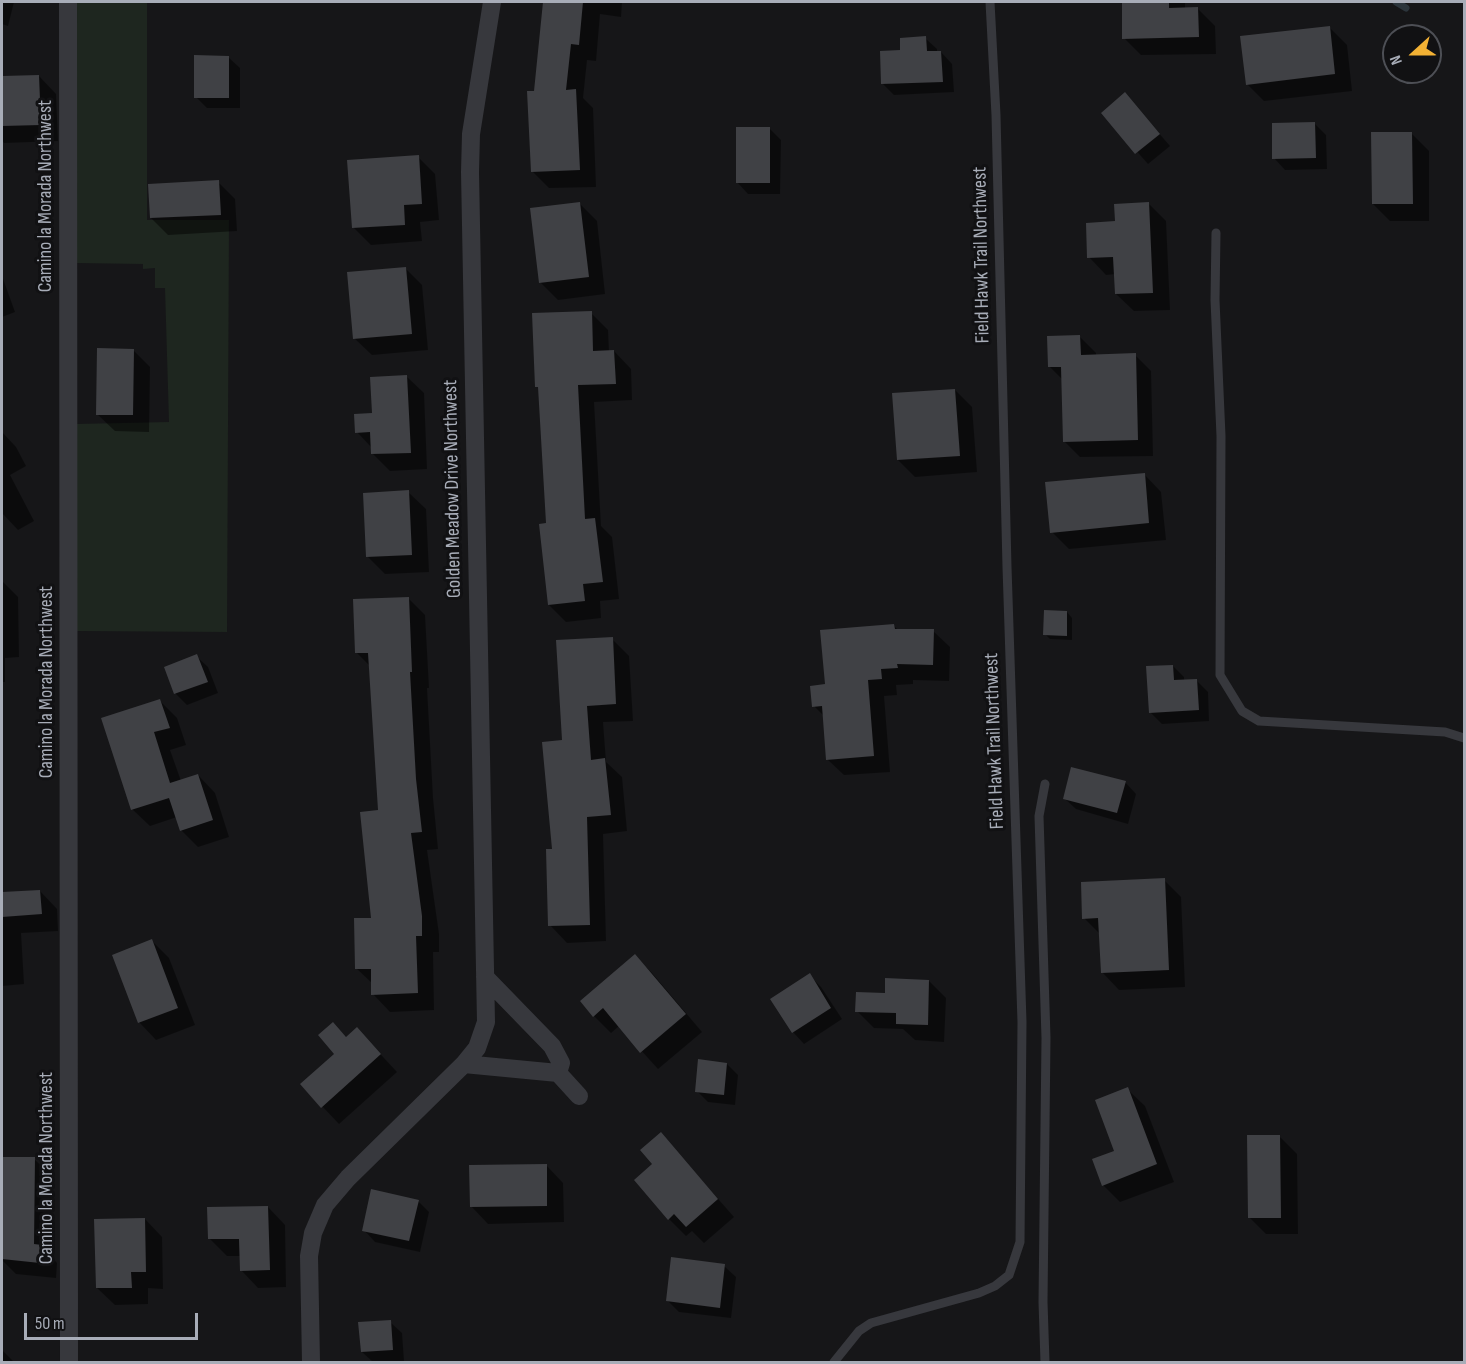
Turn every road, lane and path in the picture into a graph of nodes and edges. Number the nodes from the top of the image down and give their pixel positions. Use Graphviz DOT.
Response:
graph roads {
  1 [pos="68,2"];
  2 [pos="492,2"];
  3 [pos="990,2"];
  4 [pos="1216,233"];
  5 [pos="1464,738"];
  6 [pos="1045,784"];
  7 [pos="485,977"];
  8 [pos="464,1064"];
  9 [pos="558,1073"];
  10 [pos="579,1096"];
  11 [pos="69,1362"];
  12 [pos="311,1362"];
  13 [pos="834,1362"];
  14 [pos="1045,1362"];
  1 -- 11 [label="street, Camino la Morada Northwest"];
  2 -- 7 [label="street, Golden Meadow Drive Northwest"];
  3 -- 13 [label="lane, Field Hawk Trail Northwest"];
  4 -- 5 [label="lane"];
  6 -- 14 [label="lane"];
  7 -- 8 [label="street, Golden Meadow Drive Northwest"];
  7 -- 9 [label="street"];
  8 -- 9 [label="street"];
  8 -- 12 [label="street, Golden Meadow Drive Northwest"];
  9 -- 10 [label="street"];
}
